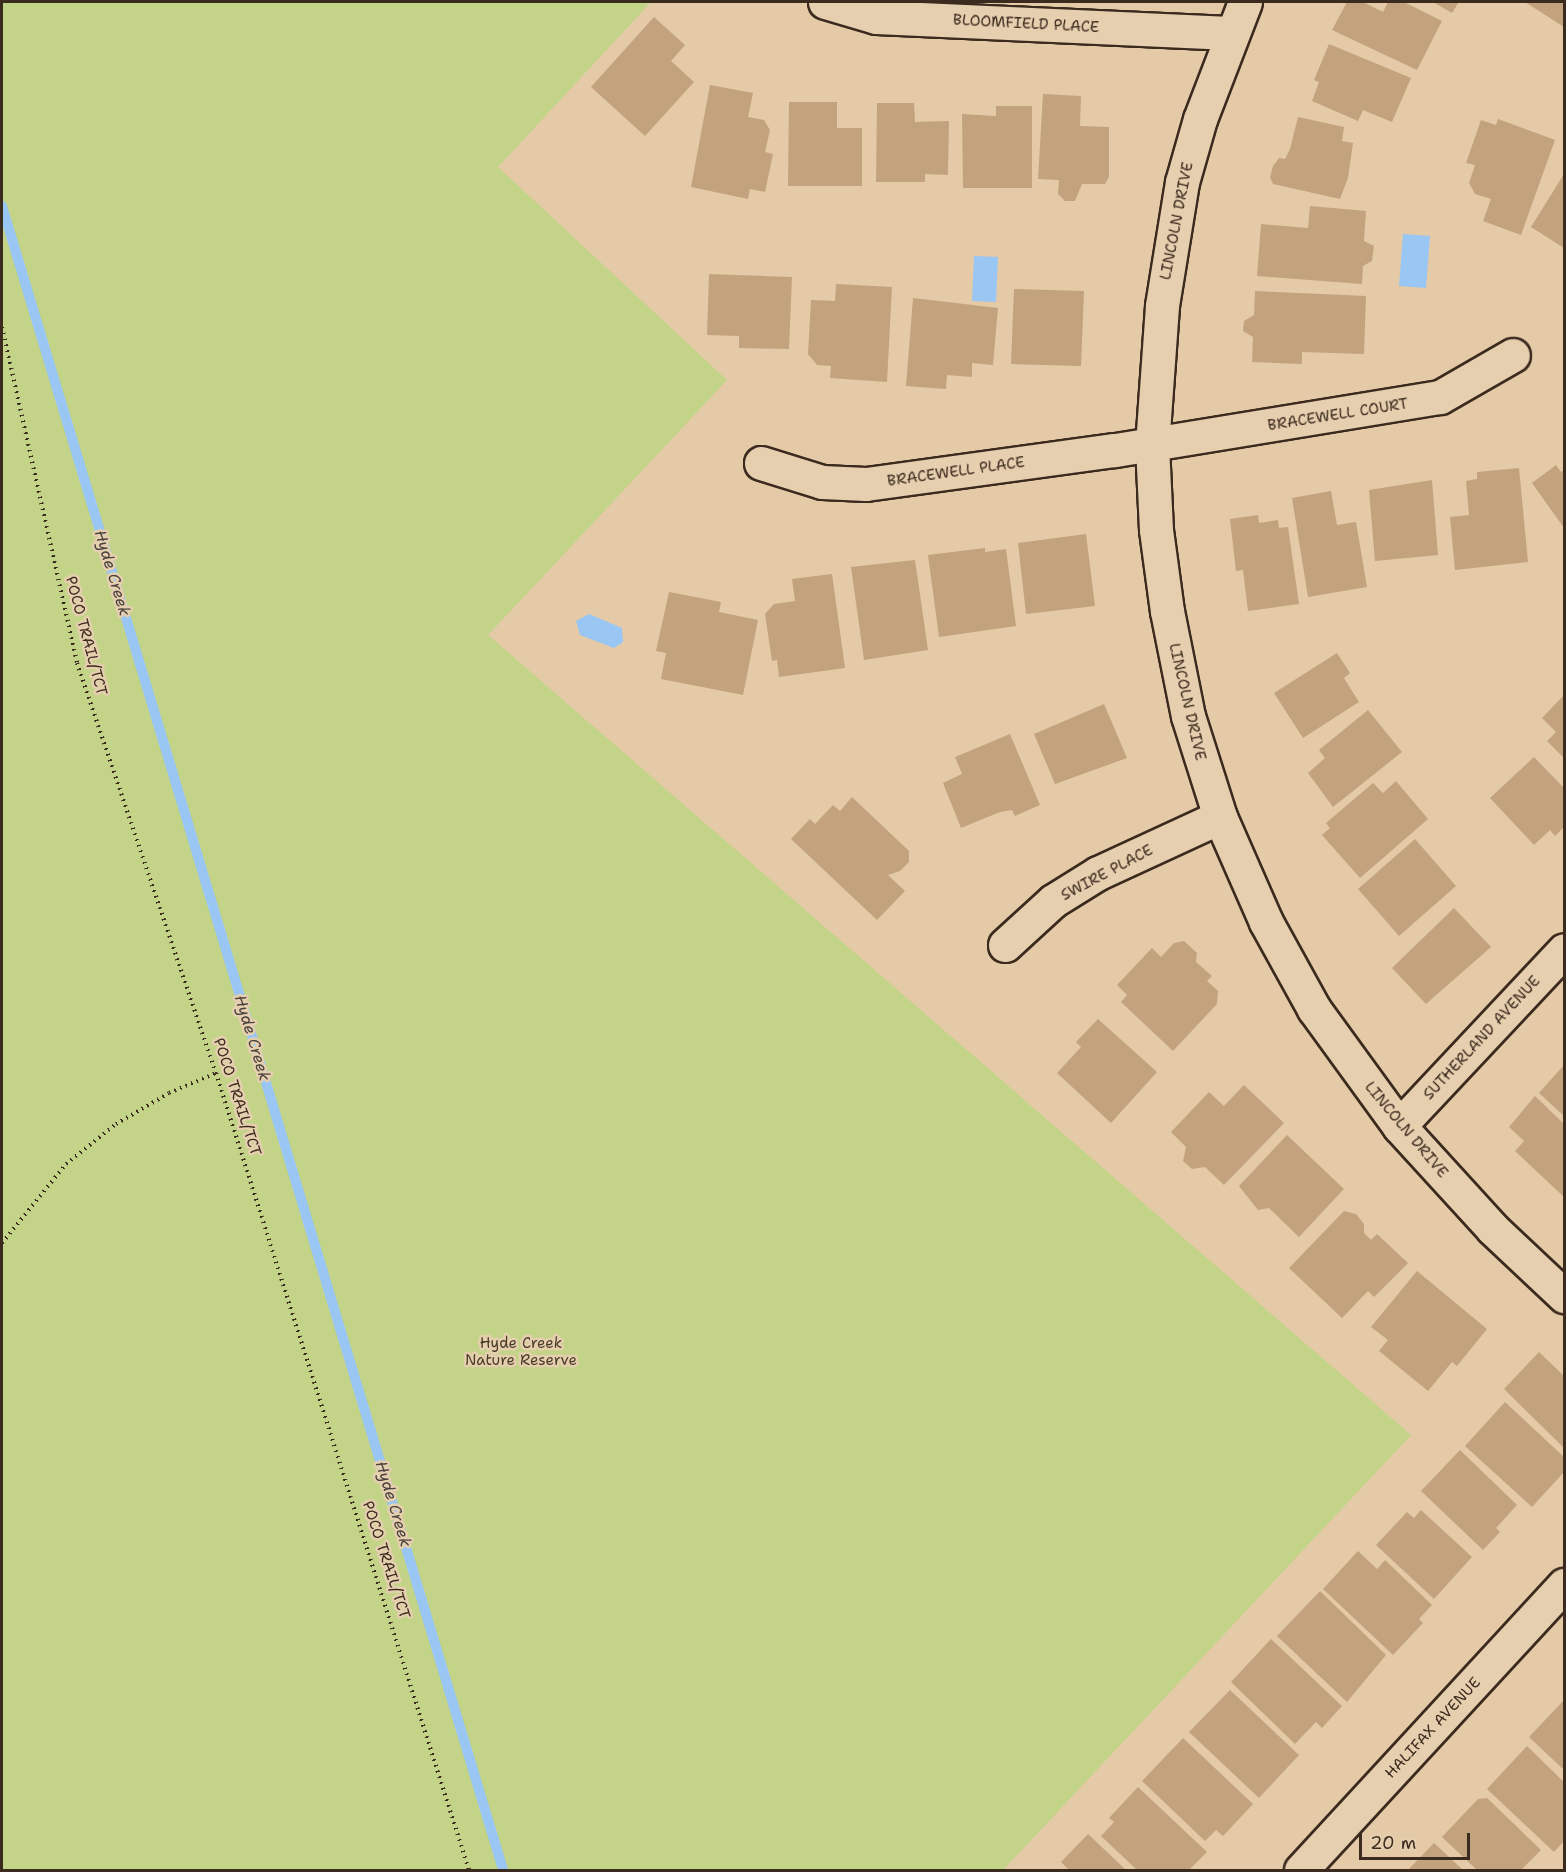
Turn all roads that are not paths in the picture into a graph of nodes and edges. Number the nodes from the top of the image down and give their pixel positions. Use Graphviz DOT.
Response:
graph roads {
  1 [pos="825,2"];
  2 [pos="1245,2"];
  3 [pos="1230,33"];
  4 [pos="1513,356"];
  5 [pos="1152,445"];
  6 [pos="761,463"];
  7 [pos="1220,817"];
  8 [pos="1005,945"];
  9 [pos="1564,950"];
  10 [pos="1399,1126"];
  11 [pos="1564,1296"];
  12 [pos="1564,1585"];
  13 [pos="1301,1870"];
  1 -- 3 [label="street, BLOOMFIELD PLACE"];
  2 -- 3 [label="street, LINCOLN DRIVE"];
  3 -- 5 [label="street, LINCOLN DRIVE"];
  4 -- 5 [label="street, BRACEWELL COURT"];
  5 -- 6 [label="street, BRACEWELL PLACE"];
  5 -- 7 [label="street, LINCOLN DRIVE"];
  7 -- 8 [label="street, SWIRE PLACE"];
  7 -- 10 [label="street, LINCOLN DRIVE"];
  9 -- 10 [label="street, SUTHERLAND AVENUE"];
  10 -- 11 [label="street, LINCOLN DRIVE"];
  12 -- 13 [label="street, HALIFAX AVENUE"];
}
